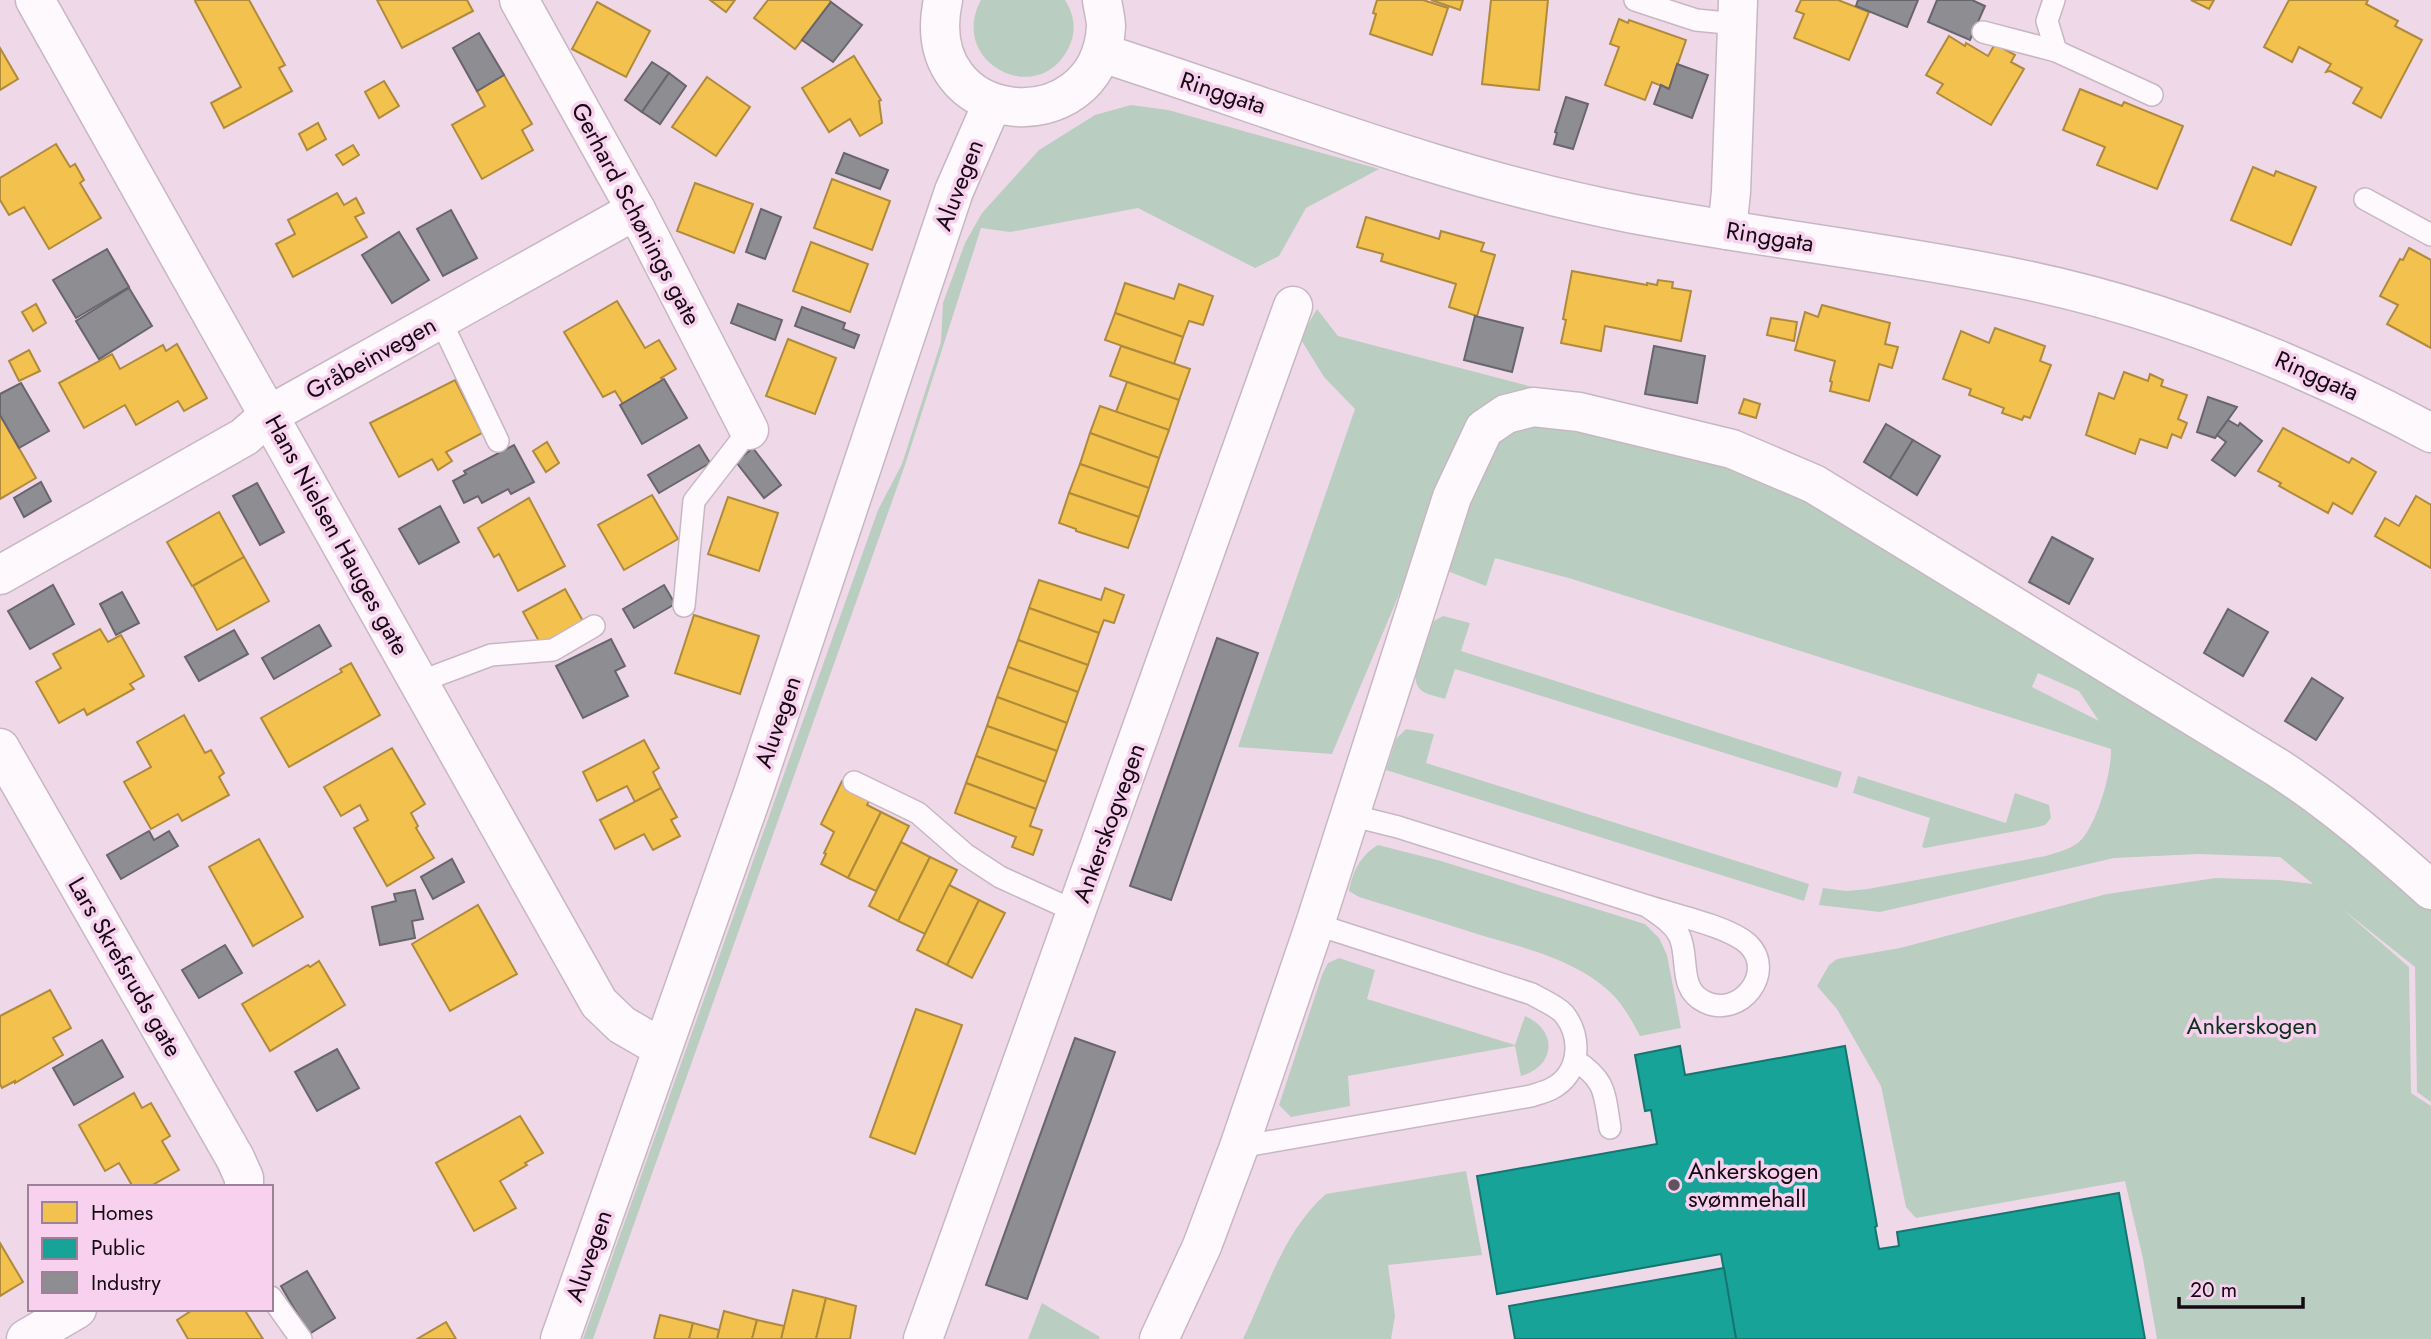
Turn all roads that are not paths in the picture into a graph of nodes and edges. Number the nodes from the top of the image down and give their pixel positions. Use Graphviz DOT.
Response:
graph roads {
  1 [pos="35,0"];
  2 [pos="519,0"];
  3 [pos="943,0"];
  4 [pos="1101,0"];
  5 [pos="1635,0"];
  6 [pos="2054,0"];
  7 [pos="1738,12"];
  8 [pos="1983,32"];
  9 [pos="2056,51"];
  10 [pos="1101,53"];
  11 [pos="2152,95"];
  12 [pos="992,104"];
  13 [pos="2365,199"];
  14 [pos="636,210"];
  15 [pos="1727,230"];
  16 [pos="2431,235"];
  17 [pos="1293,306"];
  18 [pos="440,319"];
  19 [pos="269,415"];
  20 [pos="749,430"];
  21 [pos="2431,433"];
  22 [pos="498,441"];
  23 [pos="0,575"];
  24 [pos="684,606"];
  25 [pos="593,626"];
  26 [pos="419,682"];
  27 [pos="0,748"];
  28 [pos="854,782"];
  29 [pos="1350,815"];
  30 [pos="2431,890"];
  31 [pos="1647,906"];
  32 [pos="1077,912"];
  33 [pos="1315,924"];
  34 [pos="662,1048"];
  35 [pos="1575,1060"];
  36 [pos="1610,1128"];
  37 [pos="1239,1147"];
  38 [pos="244,1185"];
  39 [pos="273,1300"];
  40 [pos="301,1339"];
  41 [pos="560,1339"];
  42 [pos="923,1339"];
  43 [pos="1159,1339"];
  1 -- 19 [label="street, Hans Nielsen Hauges gate"];
  2 -- 14 [label="street, Gerhard Schønings gate"];
  3 -- 12 [label="street"];
  4 -- 10 [label="street"];
  5 -- 7 [label="lane"];
  6 -- 9 [label="lane"];
  7 -- 15 [label="street"];
  8 -- 9 [label="lane"];
  9 -- 11 [label="lane"];
  10 -- 12 [label="street"];
  10 -- 15 [label="street, Ringgata"];
  12 -- 34 [label="street, Aluvegen"];
  13 -- 16 [label="lane"];
  14 -- 18 [label="street, Gråbeinvegen"];
  14 -- 20 [label="street, Gerhard Schønings gate"];
  15 -- 21 [label="street, Ringgata"];
  17 -- 32 [label="street, Ankerskogvegen"];
  18 -- 19 [label="street, Gråbeinvegen"];
  18 -- 22 [label="lane"];
  19 -- 23 [label="street, Gråbeinvegen"];
  19 -- 26 [label="street, Hans Nielsen Hauges gate"];
  20 -- 24 [label="lane"];
  25 -- 26 [label="lane"];
  26 -- 34 [label="street, Hans Nielsen Hauges gate"];
  27 -- 38 [label="street, Lars Skrefsruds gate"];
  28 -- 32 [label="lane"];
  29 -- 30 [label="street"];
  29 -- 31 [label="lane"];
  29 -- 33 [label="street"];
  31 -- 31 [label="lane"];
  32 -- 42 [label="street, Ankerskogvegen"];
  33 -- 35 [label="lane"];
  33 -- 37 [label="street"];
  34 -- 41 [label="street, Aluvegen"];
  35 -- 36 [label="lane"];
  35 -- 37 [label="lane"];
  37 -- 43 [label="street"];
  39 -- 40 [label="lane"];
}
